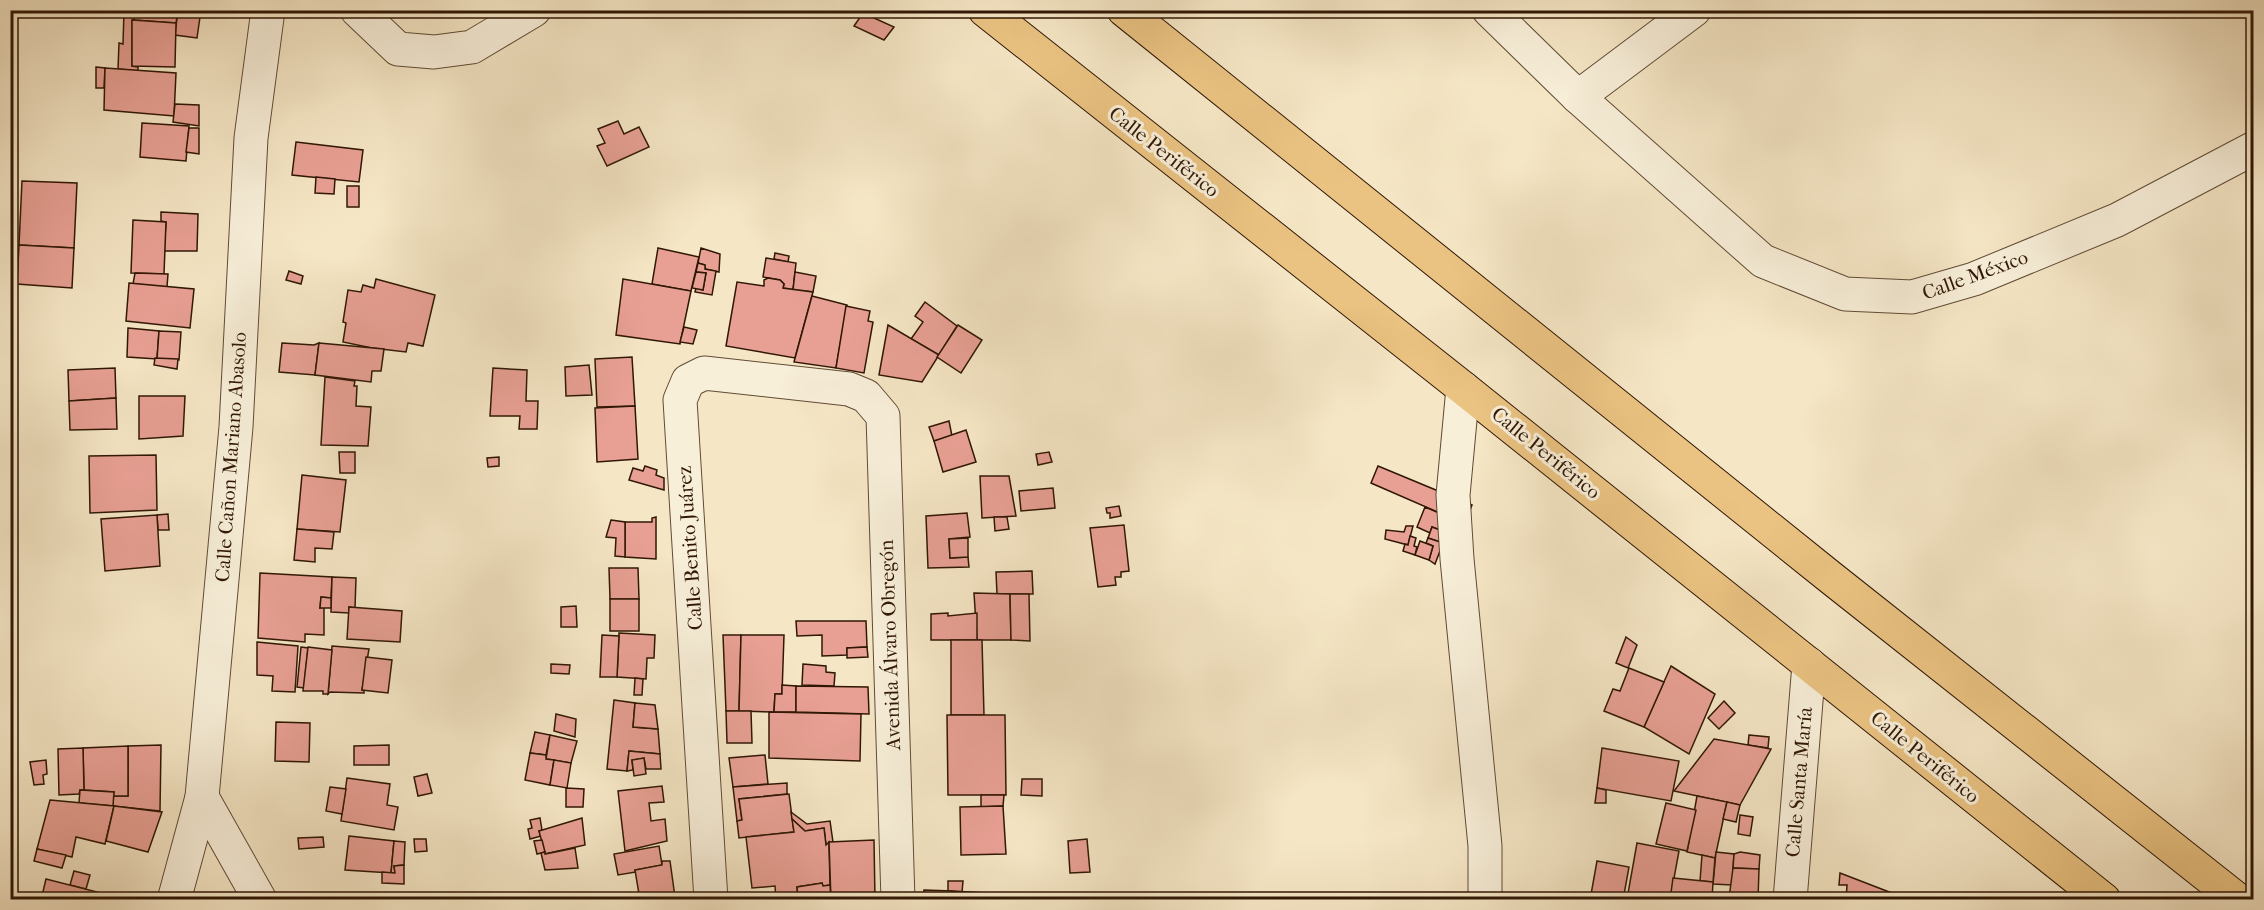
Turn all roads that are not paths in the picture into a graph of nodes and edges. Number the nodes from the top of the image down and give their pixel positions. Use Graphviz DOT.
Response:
graph roads {
  1 [pos="268,10"];
  2 [pos="357,10"];
  3 [pos="534,10"];
  4 [pos="985,10"];
  5 [pos="1124,10"];
  6 [pos="1489,10"];
  7 [pos="1694,10"];
  8 [pos="1578,97"];
  9 [pos="2253,148"];
  10 [pos="1463,387"];
  11 [pos="866,396"];
  12 [pos="1809,664"];
  13 [pos="202,797"];
  14 [pos="174,900"];
  15 [pos="260,900"];
  16 [pos="711,900"];
  17 [pos="898,900"];
  18 [pos="1485,900"];
  19 [pos="1790,900"];
  20 [pos="2104,900"];
  21 [pos="2238,900"];
  1 -- 13 [label="street, Calle Cañon Mariano Abasolo"];
  2 -- 3 [label="street"];
  4 -- 10 [label="highway, Calle Periférico"];
  5 -- 21 [label="highway"];
  6 -- 8 [label="street, Calle México"];
  7 -- 8 [label="street"];
  8 -- 9 [label="street, Calle México"];
  10 -- 12 [label="highway, Calle Periférico"];
  10 -- 18 [label="street"];
  11 -- 16 [label="street, Calle Benito Juárez"];
  11 -- 17 [label="street, Avenida Álvaro Obregón"];
  12 -- 19 [label="street, Calle Santa María"];
  12 -- 20 [label="highway, Calle Periférico"];
  13 -- 14 [label="street, Calle Cañon Mariano Abasolo"];
  13 -- 15 [label="street"];
}
